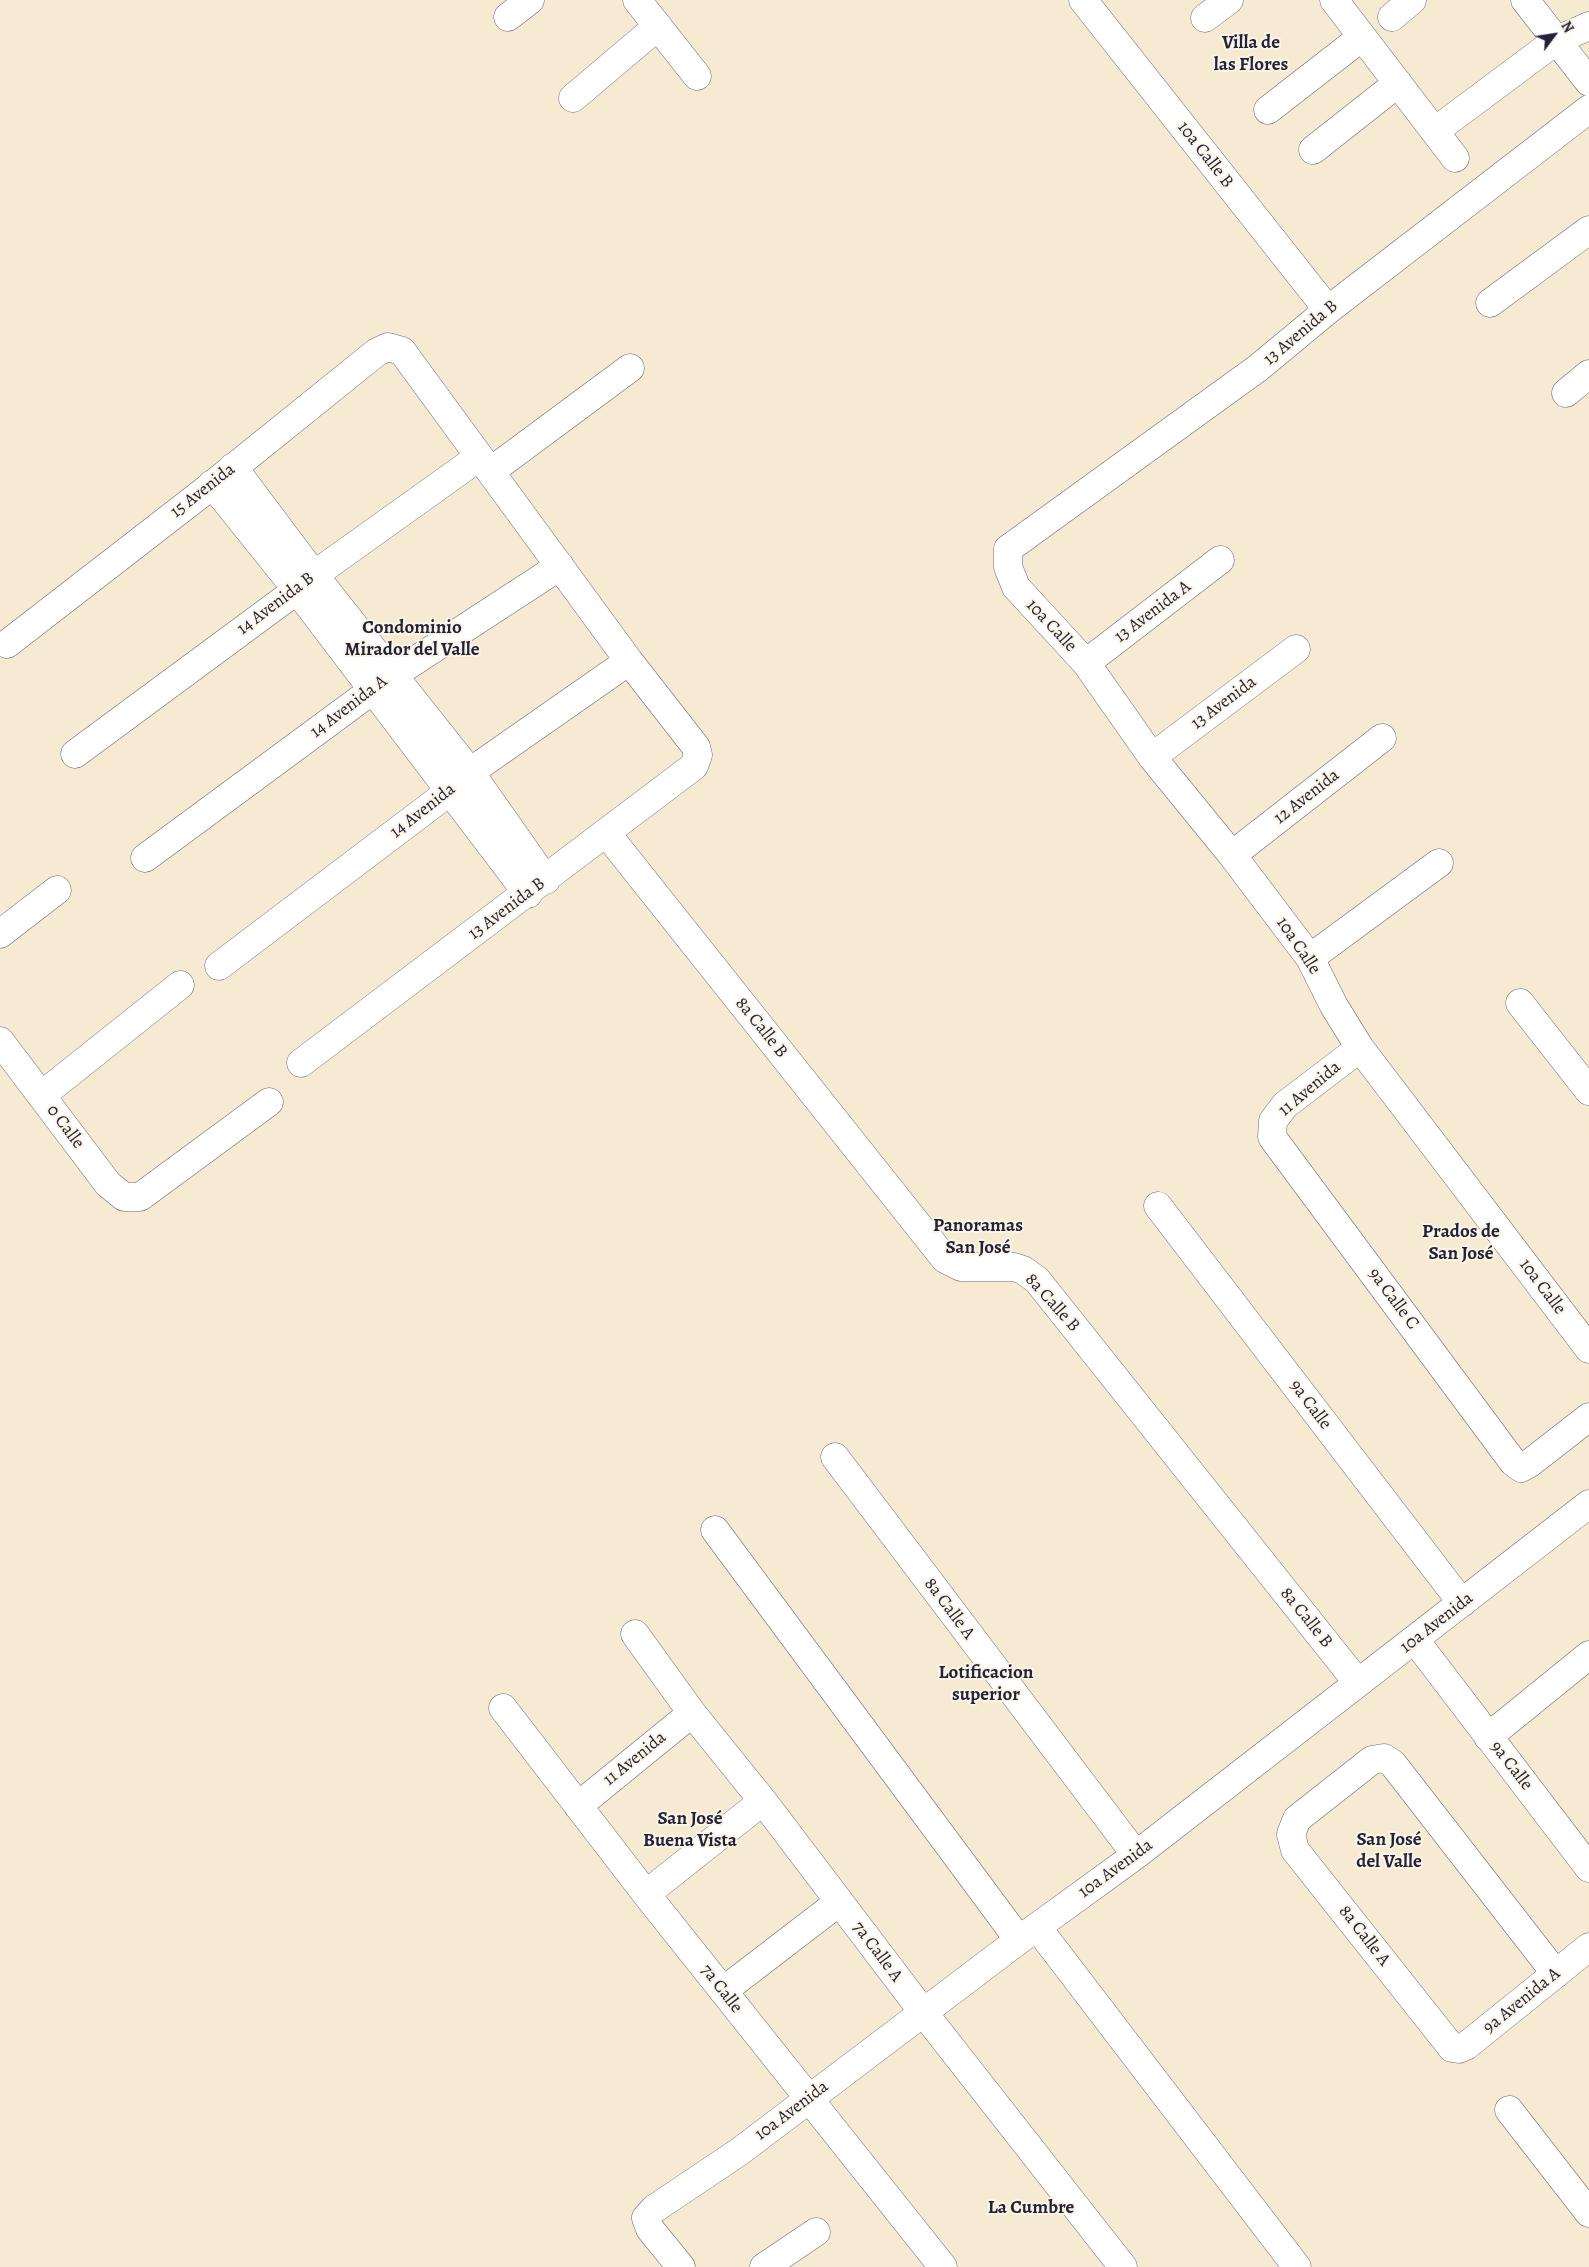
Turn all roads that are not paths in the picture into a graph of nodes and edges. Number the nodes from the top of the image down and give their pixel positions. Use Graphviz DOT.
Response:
graph roads {
  1 [pos="530,0"];
  2 [pos="636,0"];
  3 [pos="1083,0"];
  4 [pos="1229,0"];
  5 [pos="1334,0"];
  6 [pos="1525,0"];
  7 [pos="508,17"];
  8 [pos="1205,18"];
  9 [pos="658,26"];
  10 [pos="1589,26"];
  11 [pos="1362,37"];
  12 [pos="1557,40"];
  13 [pos="696,76"];
  14 [pos="1589,82"];
  15 [pos="1398,84"];
  16 [pos="573,98"];
  17 [pos="1589,109"];
  18 [pos="1268,110"];
  19 [pos="1435,131"];
  20 [pos="1313,150"];
  21 [pos="1455,158"];
  22 [pos="1589,230"];
  23 [pos="1490,303"];
  24 [pos="1328,310"];
  25 [pos="630,368"];
  26 [pos="1589,374"];
  27 [pos="1566,393"];
  28 [pos="485,464"];
  29 [pos="233,467"];
  30 [pos="212,484"];
  31 [pos="1008,549"];
  32 [pos="1220,560"];
  33 [pos="560,566"];
  34 [pos="305,583"];
  35 [pos="7,644"];
  36 [pos="1296,649"];
  37 [pos="629,661"];
  38 [pos="1086,663"];
  39 [pos="382,683"];
  40 [pos="1382,738"];
  41 [pos="75,754"];
  42 [pos="1152,758"];
  43 [pos="470,772"];
  44 [pos="449,792"];
  45 [pos="607,834"];
  46 [pos="1232,855"];
  47 [pos="145,858"];
  48 [pos="1439,863"];
  49 [pos="537,887"];
  50 [pos="57,890"];
  51 [pos="0,934"];
  52 [pos="1310,958"];
  53 [pos="219,966"];
  54 [pos="180,985"];
  55 [pos="1520,1004"];
  56 [pos="0,1041"];
  57 [pos="1360,1048"];
  58 [pos="301,1063"];
  59 [pos="1589,1090"];
  60 [pos="42,1095"];
  61 [pos="269,1102"];
  62 [pos="1272,1137"];
  63 [pos="1158,1206"];
  64 [pos="1589,1349"];
  65 [pos="1589,1418"];
  66 [pos="835,1458"];
  67 [pos="1589,1504"];
  68 [pos="715,1530"];
  69 [pos="1462,1603"];
  70 [pos="636,1634"];
  71 [pos="1416,1640"];
  72 [pos="1589,1655"];
  73 [pos="1358,1683"];
  74 [pos="503,1708"];
  75 [pos="692,1713"];
  76 [pos="1488,1737"];
  77 [pos="763,1801"];
  78 [pos="578,1806"];
  79 [pos="1136,1855"];
  80 [pos="1589,1868"];
  81 [pos="646,1894"];
  82 [pos="839,1902"];
  83 [pos="1028,1934"];
  84 [pos="1589,1947"];
  85 [pos="1556,1974"];
  86 [pos="723,1991"];
  87 [pos="923,2012"];
  88 [pos="1452,2048"];
  89 [pos="808,2098"];
  90 [pos="1509,2110"];
  91 [pos="1589,2213"];
  92 [pos="816,2232"];
  93 [pos="681,2267"];
  94 [pos="764,2267"];
  95 [pos="942,2267"];
  96 [pos="1123,2267"];
  97 [pos="1297,2267"];
  1 -- 7 [label="street"];
  2 -- 9 [label="street"];
  3 -- 24 [label="street, 10a Calle B"];
  4 -- 8 [label="street"];
  5 -- 11 [label="street"];
  6 -- 12 [label="street"];
  9 -- 13 [label="street"];
  9 -- 16 [label="street"];
  10 -- 12 [label="street"];
  11 -- 15 [label="street"];
  11 -- 18 [label="street"];
  12 -- 14 [label="street"];
  12 -- 19 [label="street"];
  15 -- 19 [label="street"];
  15 -- 20 [label="street"];
  17 -- 24 [label="street, 13 Avenida B"];
  19 -- 21 [label="street"];
  22 -- 23 [label="street"];
  24 -- 31 [label="street, 13 Avenida B"];
  25 -- 28 [label="street, 14 Avenida B"];
  26 -- 27 [label="street"];
  28 -- 29 [label="street, 15 Avenida"];
  28 -- 33 [label="street"];
  28 -- 34 [label="street, 14 Avenida B"];
  29 -- 30 [label="street, 15 Avenida"];
  29 -- 34 [label="street"];
  30 -- 34 [label="street"];
  30 -- 35 [label="street, 15 Avenida"];
  31 -- 38 [label="street, 10a Calle"];
  32 -- 38 [label="street, 13 Avenida A"];
  33 -- 37 [label="street"];
  33 -- 39 [label="street, 14 Avenida A"];
  34 -- 39 [label="street"];
  34 -- 41 [label="street, 14 Avenida B"];
  36 -- 42 [label="street, 13 Avenida"];
  37 -- 43 [label="street, 14 Avenida"];
  37 -- 45 [label="street, 13 Avenida B"];
  38 -- 42 [label="street, 10a Calle"];
  39 -- 43 [label="street"];
  39 -- 44 [label="street"];
  39 -- 47 [label="street, 14 Avenida A"];
  40 -- 46 [label="street, 12 Avenida"];
  42 -- 46 [label="street, 10a Calle"];
  43 -- 44 [label="street, 14 Avenida"];
  43 -- 49 [label="street"];
  44 -- 49 [label="street"];
  44 -- 53 [label="street, 14 Avenida"];
  45 -- 49 [label="street, 13 Avenida B"];
  45 -- 73 [label="street, 8a Calle B"];
  46 -- 52 [label="street, 10a Calle"];
  48 -- 52 [label="street"];
  49 -- 58 [label="street, 13 Avenida B"];
  50 -- 51 [label="street"];
  52 -- 57 [label="street, 10a Calle"];
  54 -- 60 [label="street"];
  55 -- 59 [label="street"];
  56 -- 60 [label="street, 0 Calle"];
  57 -- 62 [label="street, 11 Avenida"];
  57 -- 64 [label="street, 10a Calle"];
  60 -- 61 [label="street, 0 Calle"];
  62 -- 65 [label="street, 9a Calle C"];
  63 -- 69 [label="street, 9a Calle"];
  66 -- 79 [label="street, 8a Calle A"];
  67 -- 69 [label="street, 10a Avenida"];
  68 -- 83 [label="street"];
  69 -- 71 [label="street, 10a Avenida"];
  70 -- 75 [label="street, 7a Calle A"];
  71 -- 73 [label="street, 10a Avenida"];
  71 -- 76 [label="street, 9a Calle"];
  72 -- 76 [label="street"];
  73 -- 79 [label="street, 10a Avenida"];
  74 -- 78 [label="street, 7a Calle"];
  75 -- 77 [label="street, 7a Calle A"];
  75 -- 78 [label="street, 11 Avenida"];
  76 -- 80 [label="street, 9a Calle"];
  77 -- 81 [label="street"];
  77 -- 82 [label="street, 7a Calle A"];
  78 -- 81 [label="street, 7a Calle"];
  79 -- 83 [label="street, 10a Avenida"];
  81 -- 86 [label="street, 7a Calle"];
  82 -- 86 [label="street"];
  82 -- 87 [label="street, 7a Calle A"];
  83 -- 87 [label="street, 10a Avenida"];
  83 -- 97 [label="street"];
  84 -- 85 [label="street, 9a Avenida A"];
  85 -- 88 [label="street, 9a Avenida A"];
  85 -- 88 [label="street, 8a Calle A"];
  86 -- 89 [label="street, 7a Calle"];
  87 -- 89 [label="street, 10a Avenida"];
  87 -- 96 [label="street, 7a Calle A"];
  89 -- 93 [label="street, 10a Avenida"];
  89 -- 95 [label="street, 7a Calle"];
  90 -- 91 [label="street"];
  92 -- 94 [label="street"];
}
